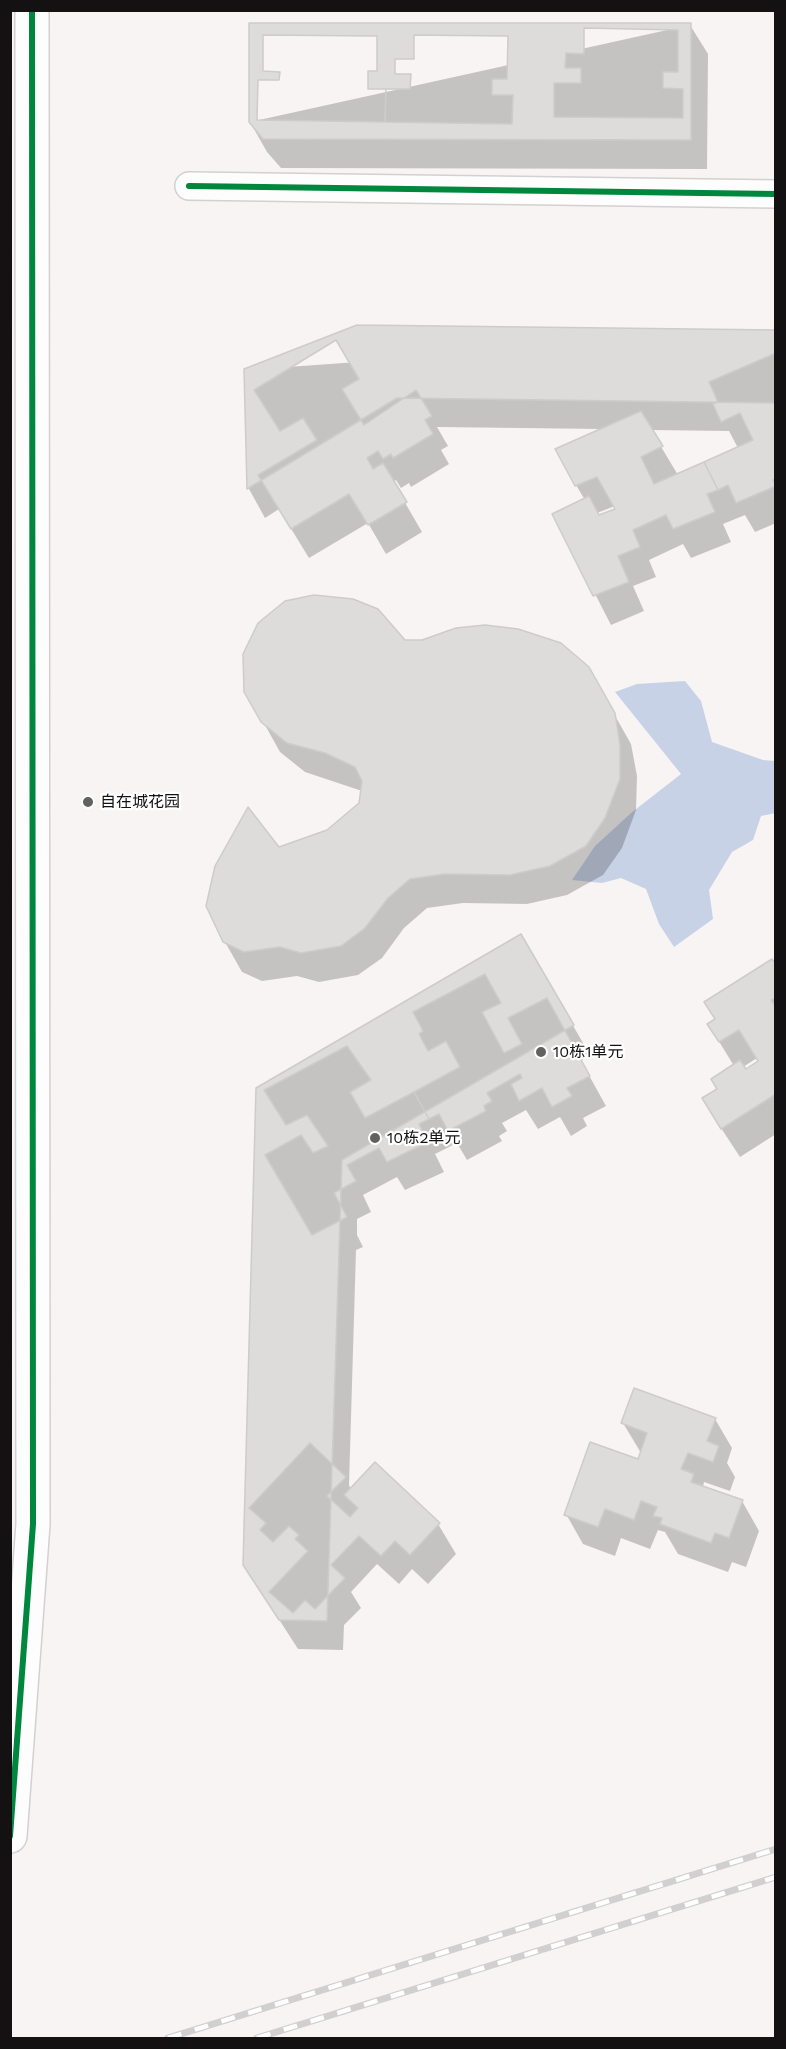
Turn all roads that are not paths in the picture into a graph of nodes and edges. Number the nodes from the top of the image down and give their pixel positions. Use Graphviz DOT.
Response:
graph roads {
  1 [pos="32,10"];
  2 [pos="189,186"];
  3 [pos="776,194"];
  4 [pos="10,1836"];
  1 -- 4 [label="street"];
  2 -- 3 [label="street"];
}
